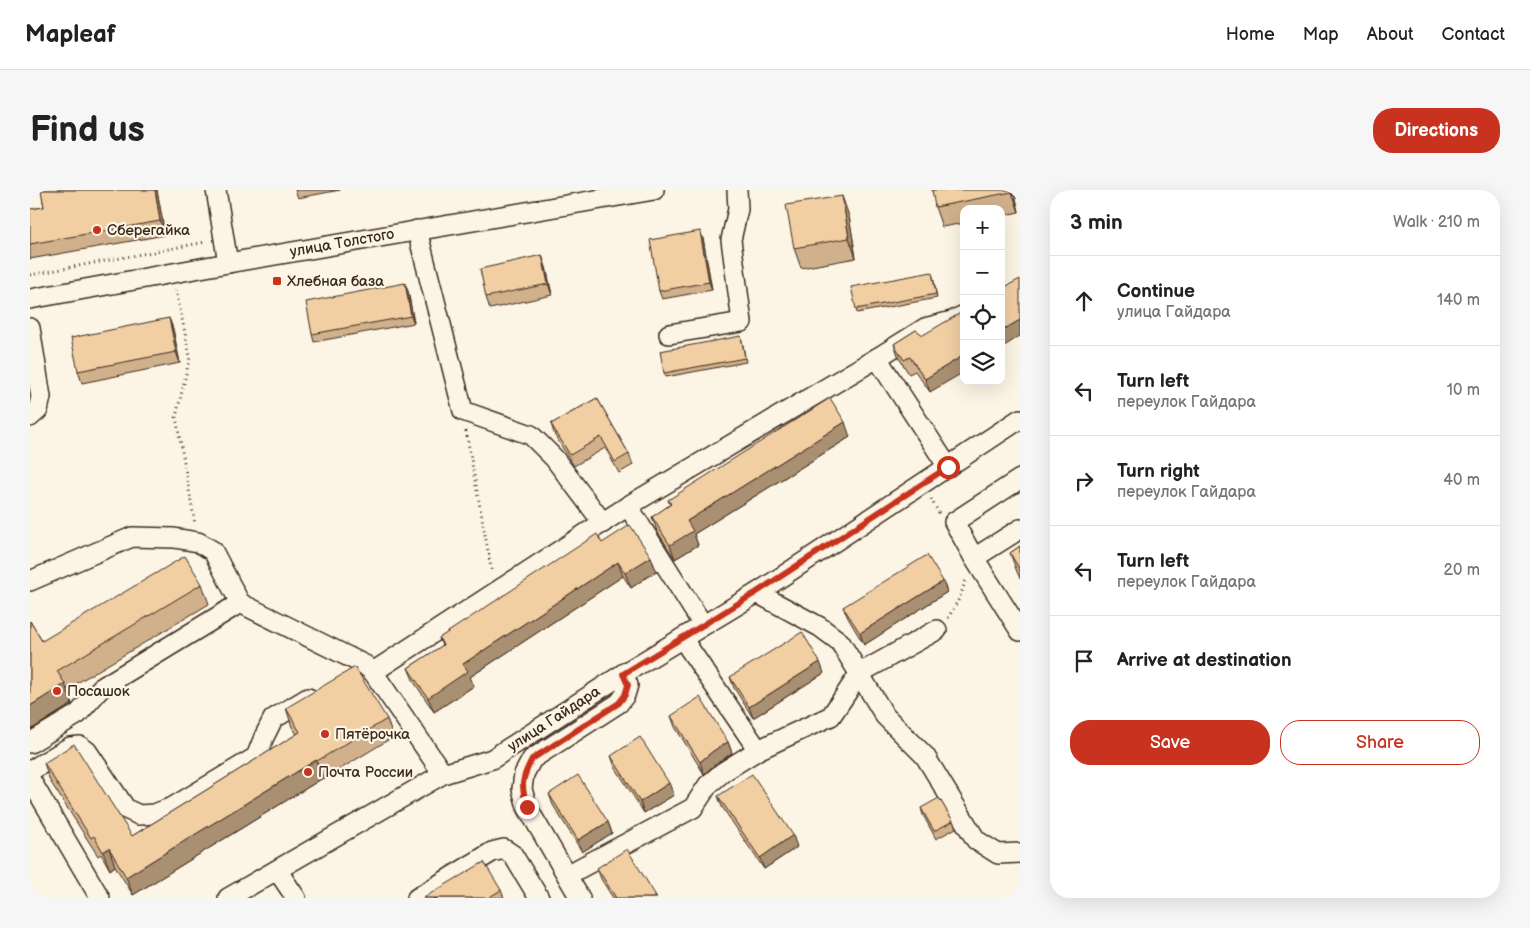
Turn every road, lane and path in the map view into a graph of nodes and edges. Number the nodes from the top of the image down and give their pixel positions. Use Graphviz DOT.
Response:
graph roads {
  1 [pos="216,190"];
  2 [pos="654,190"];
  3 [pos="737,190"];
  4 [pos="417,230"];
  5 [pos="224,239"];
  6 [pos="228,263"];
  7 [pos="172,273"];
  8 [pos="30,275"];
  9 [pos="30,299"];
  10 [pos="960,317"];
  11 [pos="30,328"];
  12 [pos="669,334"];
  13 [pos="876,358"];
  14 [pos="463,411"];
  15 [pos="30,417"];
  16 [pos="1020,419"];
  17 [pos="948,467"];
  18 [pos="1020,479"];
  19 [pos="628,506"];
  20 [pos="603,523"];
  21 [pos="1020,529"];
  22 [pos="198,542"];
  23 [pos="970,566"];
  24 [pos="30,581"];
  25 [pos="496,592"];
  26 [pos="757,592"];
  27 [pos="240,603"];
  28 [pos="703,625"];
  29 [pos="937,630"];
  30 [pos="1020,631"];
  31 [pos="682,638"];
  32 [pos="369,669"];
  33 [pos="860,673"];
  34 [pos="623,674"];
  35 [pos="348,675"];
  36 [pos="323,689"];
  37 [pos="30,743"];
  38 [pos="758,750"];
  39 [pos="30,771"];
  40 [pos="443,774"];
  41 [pos="30,779"];
  42 [pos="1020,853"];
  43 [pos="277,870"];
  44 [pos="567,875"];
  45 [pos="100,898"];
  46 [pos="228,898"];
  47 [pos="296,898"];
  48 [pos="417,898"];
  49 [pos="539,898"];
  50 [pos="580,898"];
  1 -- 5 [label="street"];
  2 -- 4 [label="street, улица Толстого"];
  3 -- 12 [label="street"];
  4 -- 6 [label="street, улица Толстого"];
  4 -- 14 [label="street"];
  5 -- 6 [label="street"];
  5 -- 8 [label="path"];
  6 -- 7 [label="street, улица Толстого"];
  7 -- 9 [label="street, улица Толстого"];
  7 -- 22 [label="path"];
  10 -- 13 [label="street"];
  11 -- 15 [label="street"];
  13 -- 17 [label="street"];
  13 -- 19 [label="street"];
  14 -- 20 [label="street"];
  14 -- 25 [label="path"];
  16 -- 17 [label="street, улица Гайдара"];
  17 -- 26 [label="street, улица Гайдара"];
  18 -- 23 [label="street"];
  19 -- 20 [label="street"];
  19 -- 28 [label="street"];
  20 -- 25 [label="street"];
  21 -- 23 [label="street"];
  22 -- 24 [label="street"];
  22 -- 27 [label="street"];
  23 -- 29 [label="path"];
  23 -- 30 [label="street"];
  25 -- 32 [label="street"];
  26 -- 28 [label="street, улица Гайдара"];
  26 -- 33 [label="street"];
  27 -- 32 [label="street"];
  27 -- 37 [label="street"];
  28 -- 31 [label="street, улица Гайдара"];
  29 -- 33 [label="street"];
  31 -- 34 [label="street, улица Гайдара"];
  31 -- 38 [label="street"];
  32 -- 35 [label="street"];
  32 -- 40 [label="street"];
  33 -- 38 [label="street"];
  33 -- 42 [label="street"];
  34 -- 40 [label="street, улица Гайдара"];
  34 -- 44 [label="street"];
  36 -- 39 [label="street"];
  38 -- 44 [label="street"];
  40 -- 43 [label="street, улица Гайдара"];
  41 -- 45 [label="street"];
  43 -- 46 [label="street, улица Гайдара"];
  43 -- 47 [label="street"];
  44 -- 50 [label="street"];
  48 -- 49 [label="street"];
}
